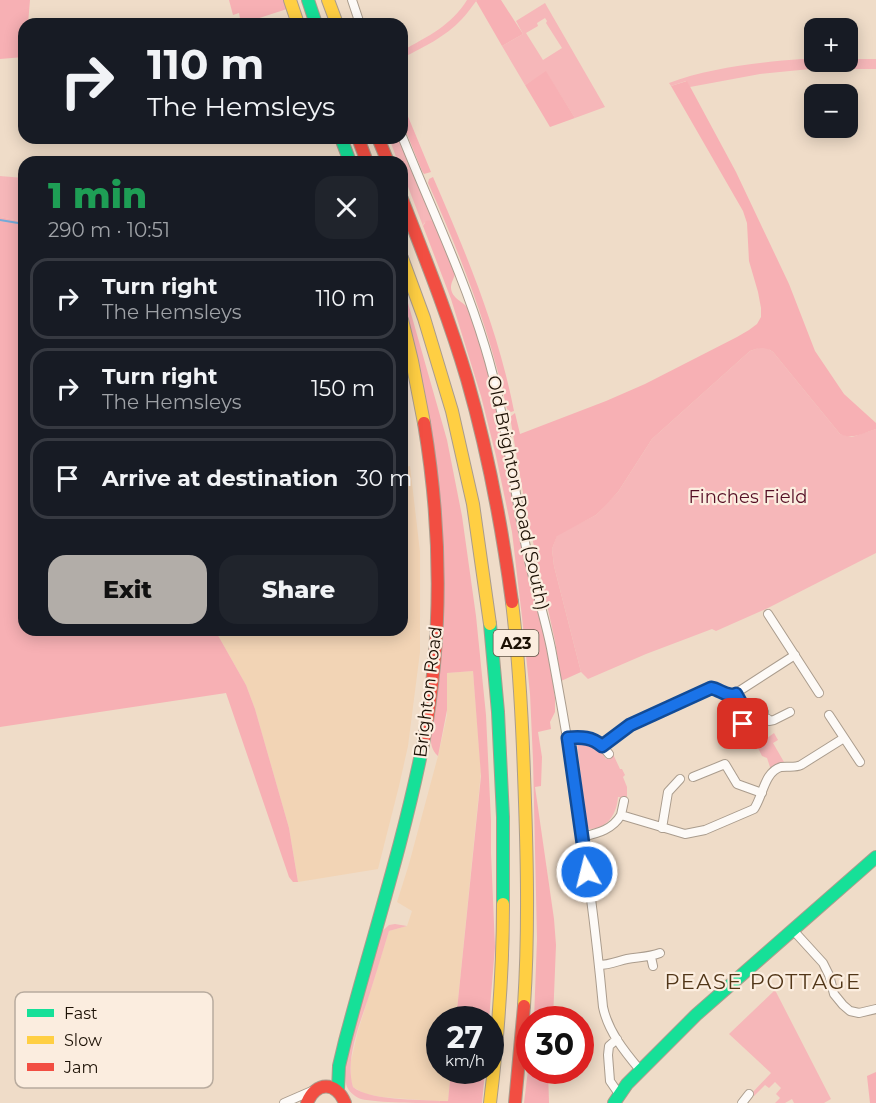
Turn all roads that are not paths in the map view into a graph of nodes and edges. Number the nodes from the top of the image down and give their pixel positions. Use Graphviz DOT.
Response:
graph roads {
  1 [pos="290,0"];
  2 [pos="308,0"];
  3 [pos="328,0"];
  4 [pos="352,0"];
  5 [pos="296,18"];
  6 [pos="314,18"];
  7 [pos="335,18"];
  8 [pos="358,18"];
  9 [pos="405,144"];
  10 [pos="408,215"];
  11 [pos="408,274"];
  12 [pos="408,348"];
  13 [pos="768,614"];
  14 [pos="795,655"];
  15 [pos="819,693"];
  16 [pos="736,694"];
  17 [pos="790,712"];
  18 [pos="829,714"];
  19 [pos="746,719"];
  20 [pos="568,738"];
  21 [pos="844,738"];
  22 [pos="731,744"];
  23 [pos="602,746"];
  24 [pos="609,753"];
  25 [pos="860,762"];
  26 [pos="693,777"];
  27 [pos="680,779"];
  28 [pos="762,793"];
  29 [pos="624,801"];
  30 [pos="621,815"];
  31 [pos="662,828"];
  32 [pos="582,837"];
  33 [pos="876,857"];
  34 [pos="792,929"];
  35 [pos="660,953"];
  36 [pos="651,957"];
  37 [pos="599,965"];
  38 [pos="653,966"];
  39 [pos="876,1009"];
  40 [pos="617,1039"];
  41 [pos="341,1058"];
  42 [pos="640,1070"];
  43 [pos="317,1089"];
  44 [pos="345,1098"];
  45 [pos="616,1099"];
  46 [pos="284,1103"];
  47 [pos="307,1103"];
  48 [pos="490,1103"];
  49 [pos="515,1103"];
  1 -- 5 [label="main road"];
  2 -- 6 [label="main road"];
  3 -- 7 [label="main road"];
  4 -- 8 [label="street"];
  9 -- 20 [label="street, Old Brighton Road (South)"];
  10 -- 49 [label="main road, A23"];
  11 -- 48 [label="main road, A23"];
  12 -- 41 [label="main road, Brighton Road"];
  13 -- 14 [label="street"];
  14 -- 15 [label="street"];
  14 -- 16 [label="street"];
  16 -- 19 [label="street"];
  16 -- 23 [label="street"];
  17 -- 19 [label="street"];
  18 -- 21 [label="street"];
  19 -- 22 [label="street"];
  20 -- 23 [label="street"];
  20 -- 32 [label="street, Old Brighton Road (South)"];
  21 -- 25 [label="street"];
  21 -- 28 [label="street"];
  23 -- 24 [label="street"];
  26 -- 28 [label="street"];
  27 -- 31 [label="street"];
  28 -- 31 [label="street"];
  29 -- 30 [label="street"];
  30 -- 31 [label="street"];
  30 -- 32 [label="street"];
  32 -- 37 [label="street, Old Brighton Road (South)"];
  33 -- 34 [label="main road"];
  34 -- 39 [label="street"];
  34 -- 42 [label="main road"];
  35 -- 36 [label="street"];
  36 -- 37 [label="street"];
  36 -- 38 [label="street"];
  37 -- 40 [label="street, Old Brighton Road (South)"];
  40 -- 42 [label="street, Old Brighton Road (South)"];
  40 -- 45 [label="street"];
  41 -- 43 [label="main road, Brighton Road"];
  41 -- 44 [label="main road, Brighton Road"];
  42 -- 45 [label="main road"];
  43 -- 44 [label="main road"];
  43 -- 46 [label="street"];
  43 -- 47 [label="main road, Brighton Road"];
}
